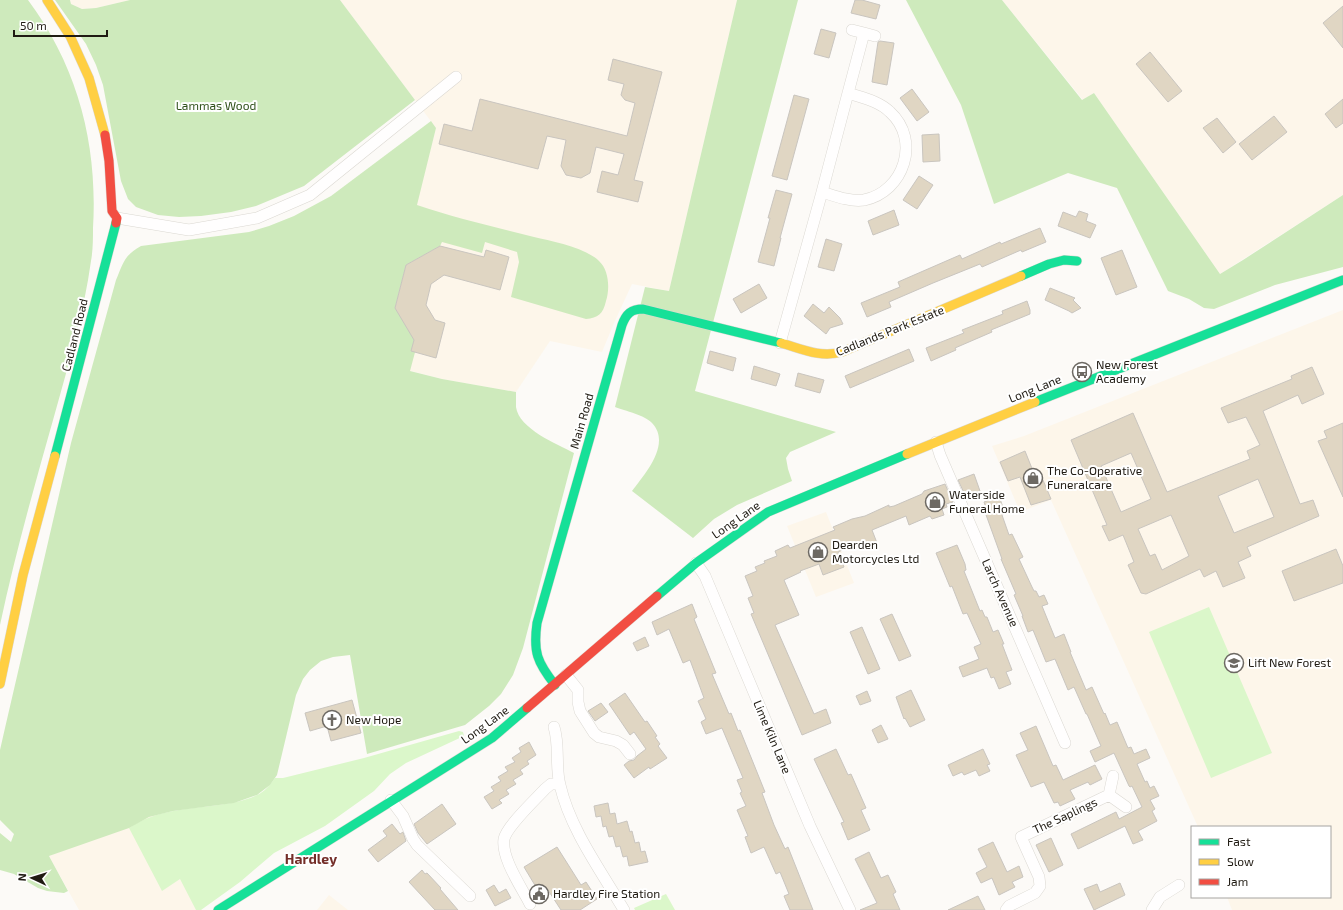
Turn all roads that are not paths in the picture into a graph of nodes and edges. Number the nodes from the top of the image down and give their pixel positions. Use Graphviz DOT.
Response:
graph roads {
  1 [pos="47,0"];
  2 [pos="852,30"];
  3 [pos="864,33"];
  4 [pos="875,36"];
  5 [pos="456,77"];
  6 [pos="848,93"];
  7 [pos="822,192"];
  8 [pos="117,218"];
  9 [pos="1077,261"];
  10 [pos="1343,280"];
  11 [pos="780,342"];
  12 [pos="936,442"];
  13 [pos="696,563"];
  14 [pos="566,675"];
  15 [pos="0,684"];
  16 [pos="555,685"];
  17 [pos="554,727"];
  18 [pos="1065,743"];
  19 [pos="630,754"];
  20 [pos="1113,776"];
  21 [pos="559,783"];
  22 [pos="1109,795"];
  23 [pos="392,800"];
  24 [pos="1126,807"];
  25 [pos="1179,885"];
  26 [pos="470,896"];
  27 [pos="530,904"];
  28 [pos="218,910"];
  29 [pos="624,910"];
  30 [pos="850,910"];
  31 [pos="1006,910"];
  32 [pos="1152,910"];
  1 -- 8 [label="street"];
  2 -- 3 [label="street"];
  3 -- 4 [label="street"];
  3 -- 6 [label="street"];
  5 -- 8 [label="street"];
  6 -- 7 [label="street"];
  6 -- 7 [label="street"];
  7 -- 11 [label="street"];
  8 -- 15 [label="street, Cadland Road"];
  9 -- 11 [label="street, Cadlands Park Estate"];
  10 -- 12 [label="street, Long Lane"];
  11 -- 16 [label="street, Main Road"];
  12 -- 13 [label="street, Long Lane"];
  12 -- 18 [label="street, Larch Avenue"];
  13 -- 14 [label="street, Long Lane"];
  13 -- 30 [label="street, Lime Kiln Lane"];
  14 -- 16 [label="street, Long Lane"];
  14 -- 19 [label="street"];
  16 -- 23 [label="street, Long Lane"];
  17 -- 21 [label="street"];
  20 -- 22 [label="street"];
  21 -- 27 [label="street"];
  21 -- 29 [label="street"];
  22 -- 24 [label="street"];
  22 -- 31 [label="street, The Saplings"];
  23 -- 26 [label="street"];
  23 -- 28 [label="street, Long Lane"];
  25 -- 32 [label="street"];
}
